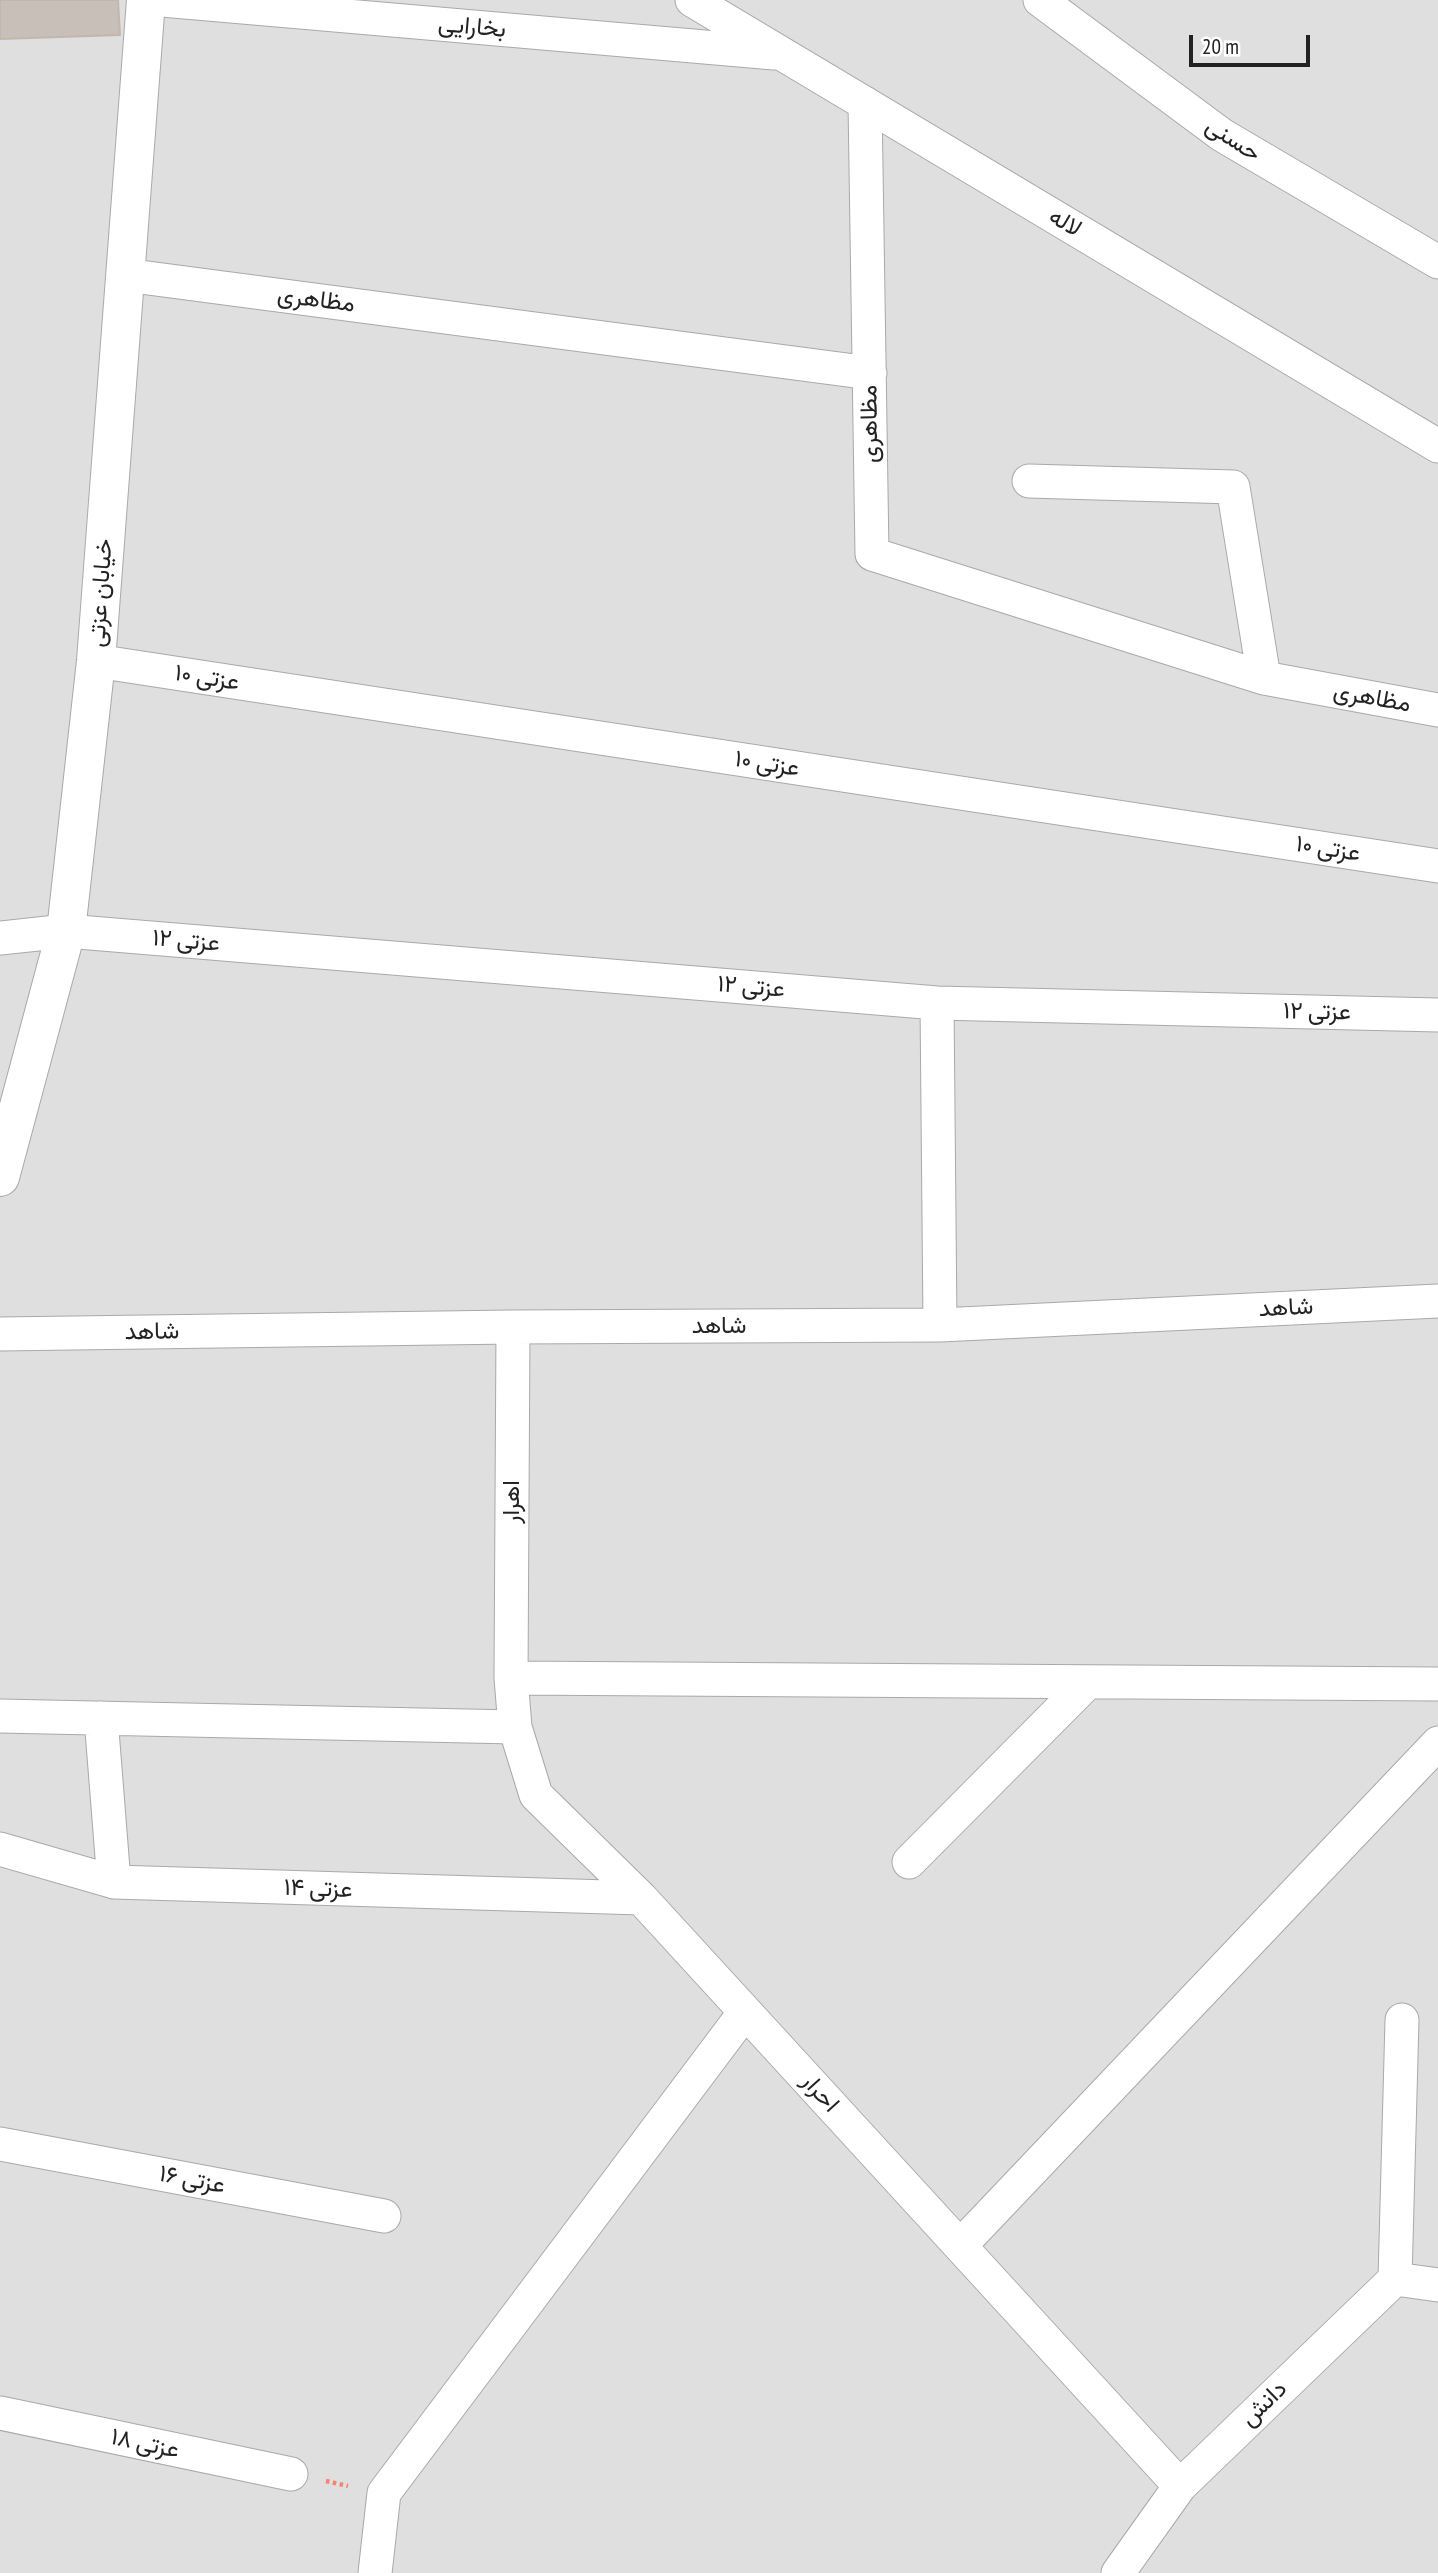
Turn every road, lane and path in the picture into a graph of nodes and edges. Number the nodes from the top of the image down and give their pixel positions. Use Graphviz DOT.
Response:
graph roads {
  1 [pos="146,0"];
  2 [pos="162,0"];
  3 [pos="692,0"];
  4 [pos="1040,0"];
  5 [pos="781,53"];
  6 [pos="865,103"];
  7 [pos="1438,261"];
  8 [pos="125,275"];
  9 [pos="870,373"];
  10 [pos="1438,446"];
  11 [pos="1029,481"];
  12 [pos="96,661"];
  13 [pos="1264,678"];
  14 [pos="1438,710"];
  15 [pos="1438,866"];
  16 [pos="66,931"];
  17 [pos="0,938"];
  18 [pos="937,1003"];
  19 [pos="1438,1015"];
  20 [pos="0,1177"];
  21 [pos="1438,1301"];
  22 [pos="940,1325"];
  23 [pos="513,1327"];
  24 [pos="0,1334"];
  25 [pos="511,1678"];
  26 [pos="1088,1682"];
  27 [pos="1438,1684"];
  28 [pos="0,1716"];
  29 [pos="101,1718"];
  30 [pos="515,1727"];
  31 [pos="1438,1743"];
  32 [pos="0,1849"];
  33 [pos="909,1862"];
  34 [pos="114,1882"];
  35 [pos="641,1898"];
  36 [pos="745,2012"];
  37 [pos="1402,2020"];
  38 [pos="0,2144"];
  39 [pos="384,2216"];
  40 [pos="960,2246"];
  41 [pos="1395,2279"];
  42 [pos="1438,2285"];
  43 [pos="0,2413"];
  44 [pos="291,2474"];
  45 [pos="1180,2486"];
  46 [pos="384,2493"];
  47 [pos="374,2573"];
  48 [pos="1118,2573"];
  1 -- 8 [label="street, خیابان عزتی"];
  2 -- 5 [label="street, بخارایی"];
  3 -- 5 [label="street, لاله"];
  4 -- 7 [label="street, حسنی"];
  5 -- 6 [label="street, لاله"];
  6 -- 9 [label="street"];
  6 -- 10 [label="street, لاله"];
  8 -- 9 [label="street, مظاهری"];
  8 -- 12 [label="street, خیابان عزتی"];
  9 -- 13 [label="street, مظاهری"];
  11 -- 13 [label="street"];
  12 -- 15 [label="street, عزتی ۱۰"];
  12 -- 16 [label="street, خیابان عزتی"];
  13 -- 14 [label="street, مظاهری"];
  16 -- 17 [label="street, عزتی ۱۲"];
  16 -- 18 [label="street, عزتی ۱۲"];
  16 -- 20 [label="street, خیابان عزتی"];
  18 -- 19 [label="street, عزتی ۱۲"];
  18 -- 22 [label="street"];
  21 -- 22 [label="street, شاهد"];
  22 -- 23 [label="street, شاهد"];
  23 -- 24 [label="street, شاهد"];
  23 -- 25 [label="street, اهرار"];
  25 -- 26 [label="street"];
  25 -- 30 [label="street, احرار"];
  26 -- 27 [label="street"];
  26 -- 33 [label="street"];
  28 -- 29 [label="street"];
  29 -- 30 [label="street"];
  29 -- 34 [label="street"];
  30 -- 35 [label="street, احرار"];
  31 -- 40 [label="street"];
  32 -- 34 [label="street, عزتی ۱۴"];
  34 -- 35 [label="street, عزتی ۱۴"];
  35 -- 36 [label="street, احرار"];
  36 -- 40 [label="street, احرار"];
  36 -- 46 [label="street"];
  37 -- 41 [label="street"];
  38 -- 39 [label="street, عزتی ۱۶"];
  40 -- 45 [label="street, احرار"];
  41 -- 42 [label="street"];
  41 -- 45 [label="street, دانش"];
  43 -- 44 [label="street, عزتی ۱۸"];
  44 -- 46 [label="path"];
  45 -- 48 [label="street, دانش"];
  46 -- 47 [label="street"];
}
